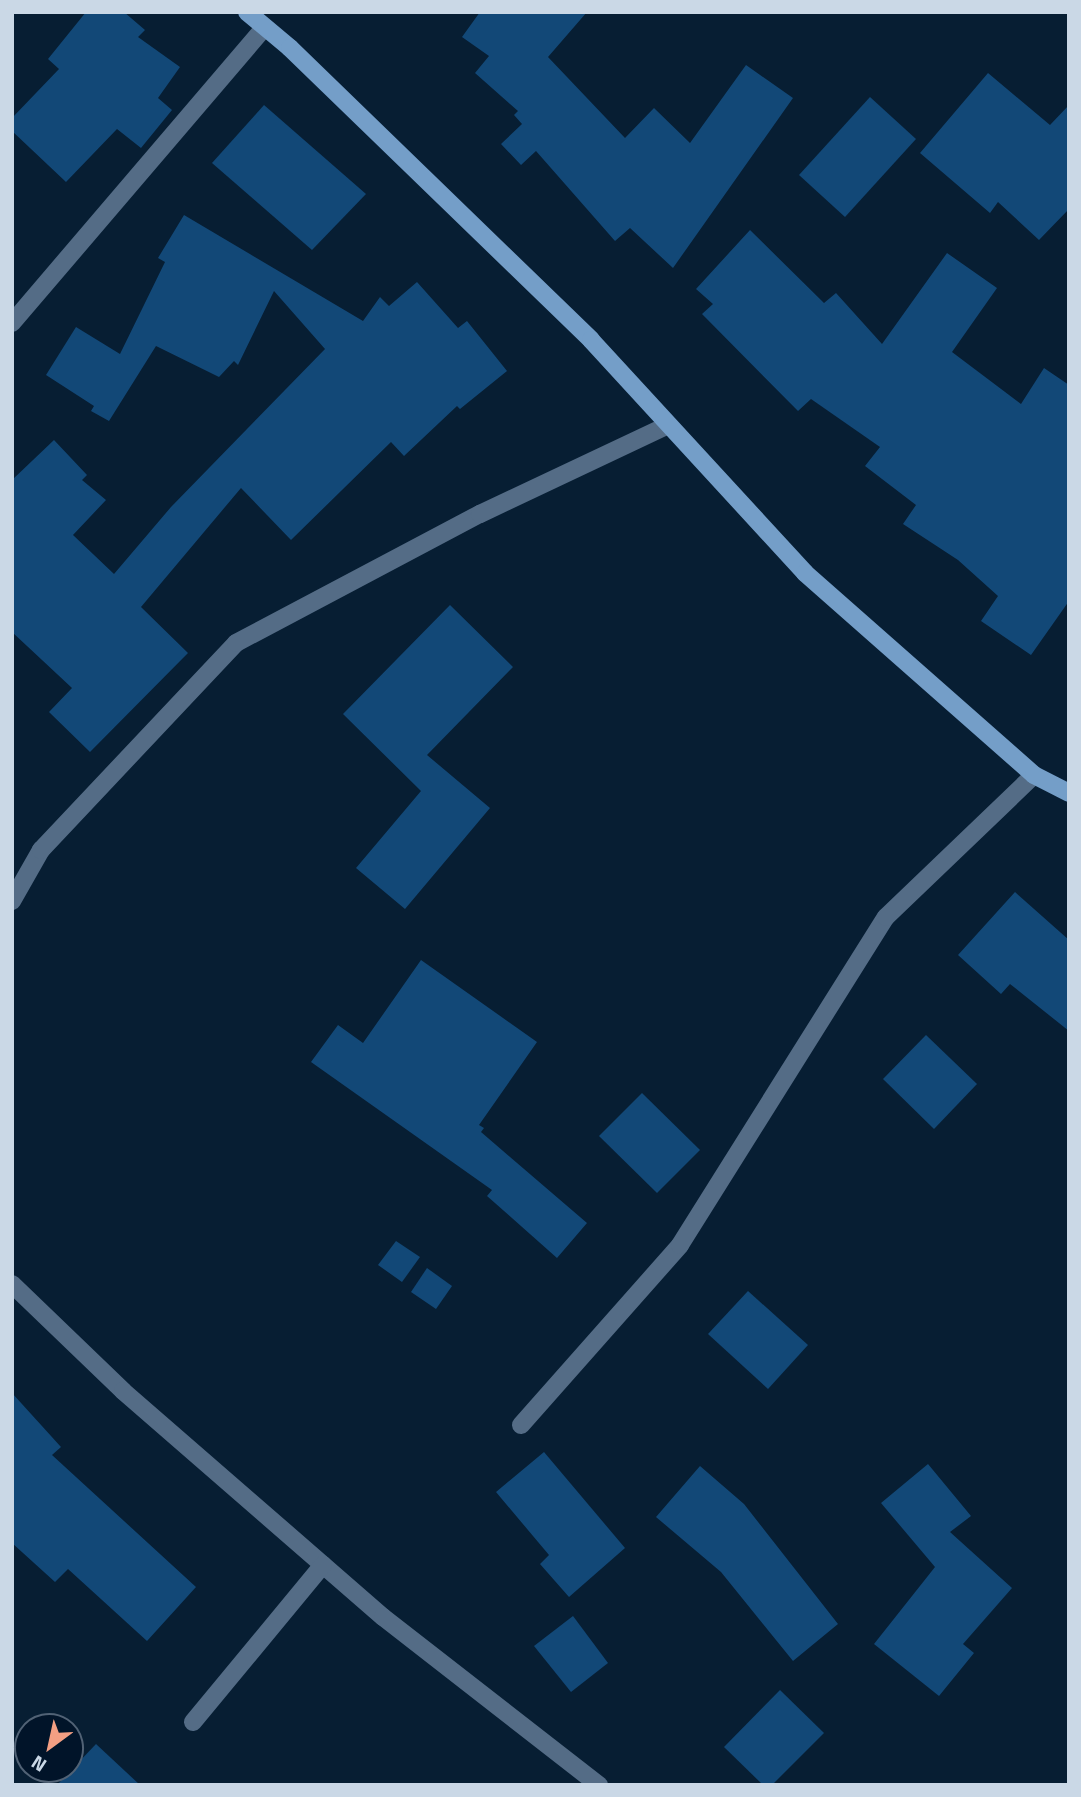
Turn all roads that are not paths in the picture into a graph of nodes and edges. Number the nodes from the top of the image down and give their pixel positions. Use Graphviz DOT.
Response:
graph roads {
  1 [pos="247,12"];
  2 [pos="265,27"];
  3 [pos="12,323"];
  4 [pos="668,425"];
  5 [pos="1034,775"];
  6 [pos="1069,793"];
  7 [pos="12,901"];
  8 [pos="12,1284"];
  9 [pos="521,1425"];
  10 [pos="324,1565"];
  11 [pos="193,1722"];
  12 [pos="599,1785"];
  1 -- 2 [label="main road"];
  2 -- 3 [label="street"];
  2 -- 4 [label="main road"];
  4 -- 5 [label="main road"];
  4 -- 7 [label="street"];
  5 -- 6 [label="main road"];
  5 -- 9 [label="street"];
  8 -- 10 [label="street"];
  10 -- 11 [label="street"];
  10 -- 12 [label="street"];
}
